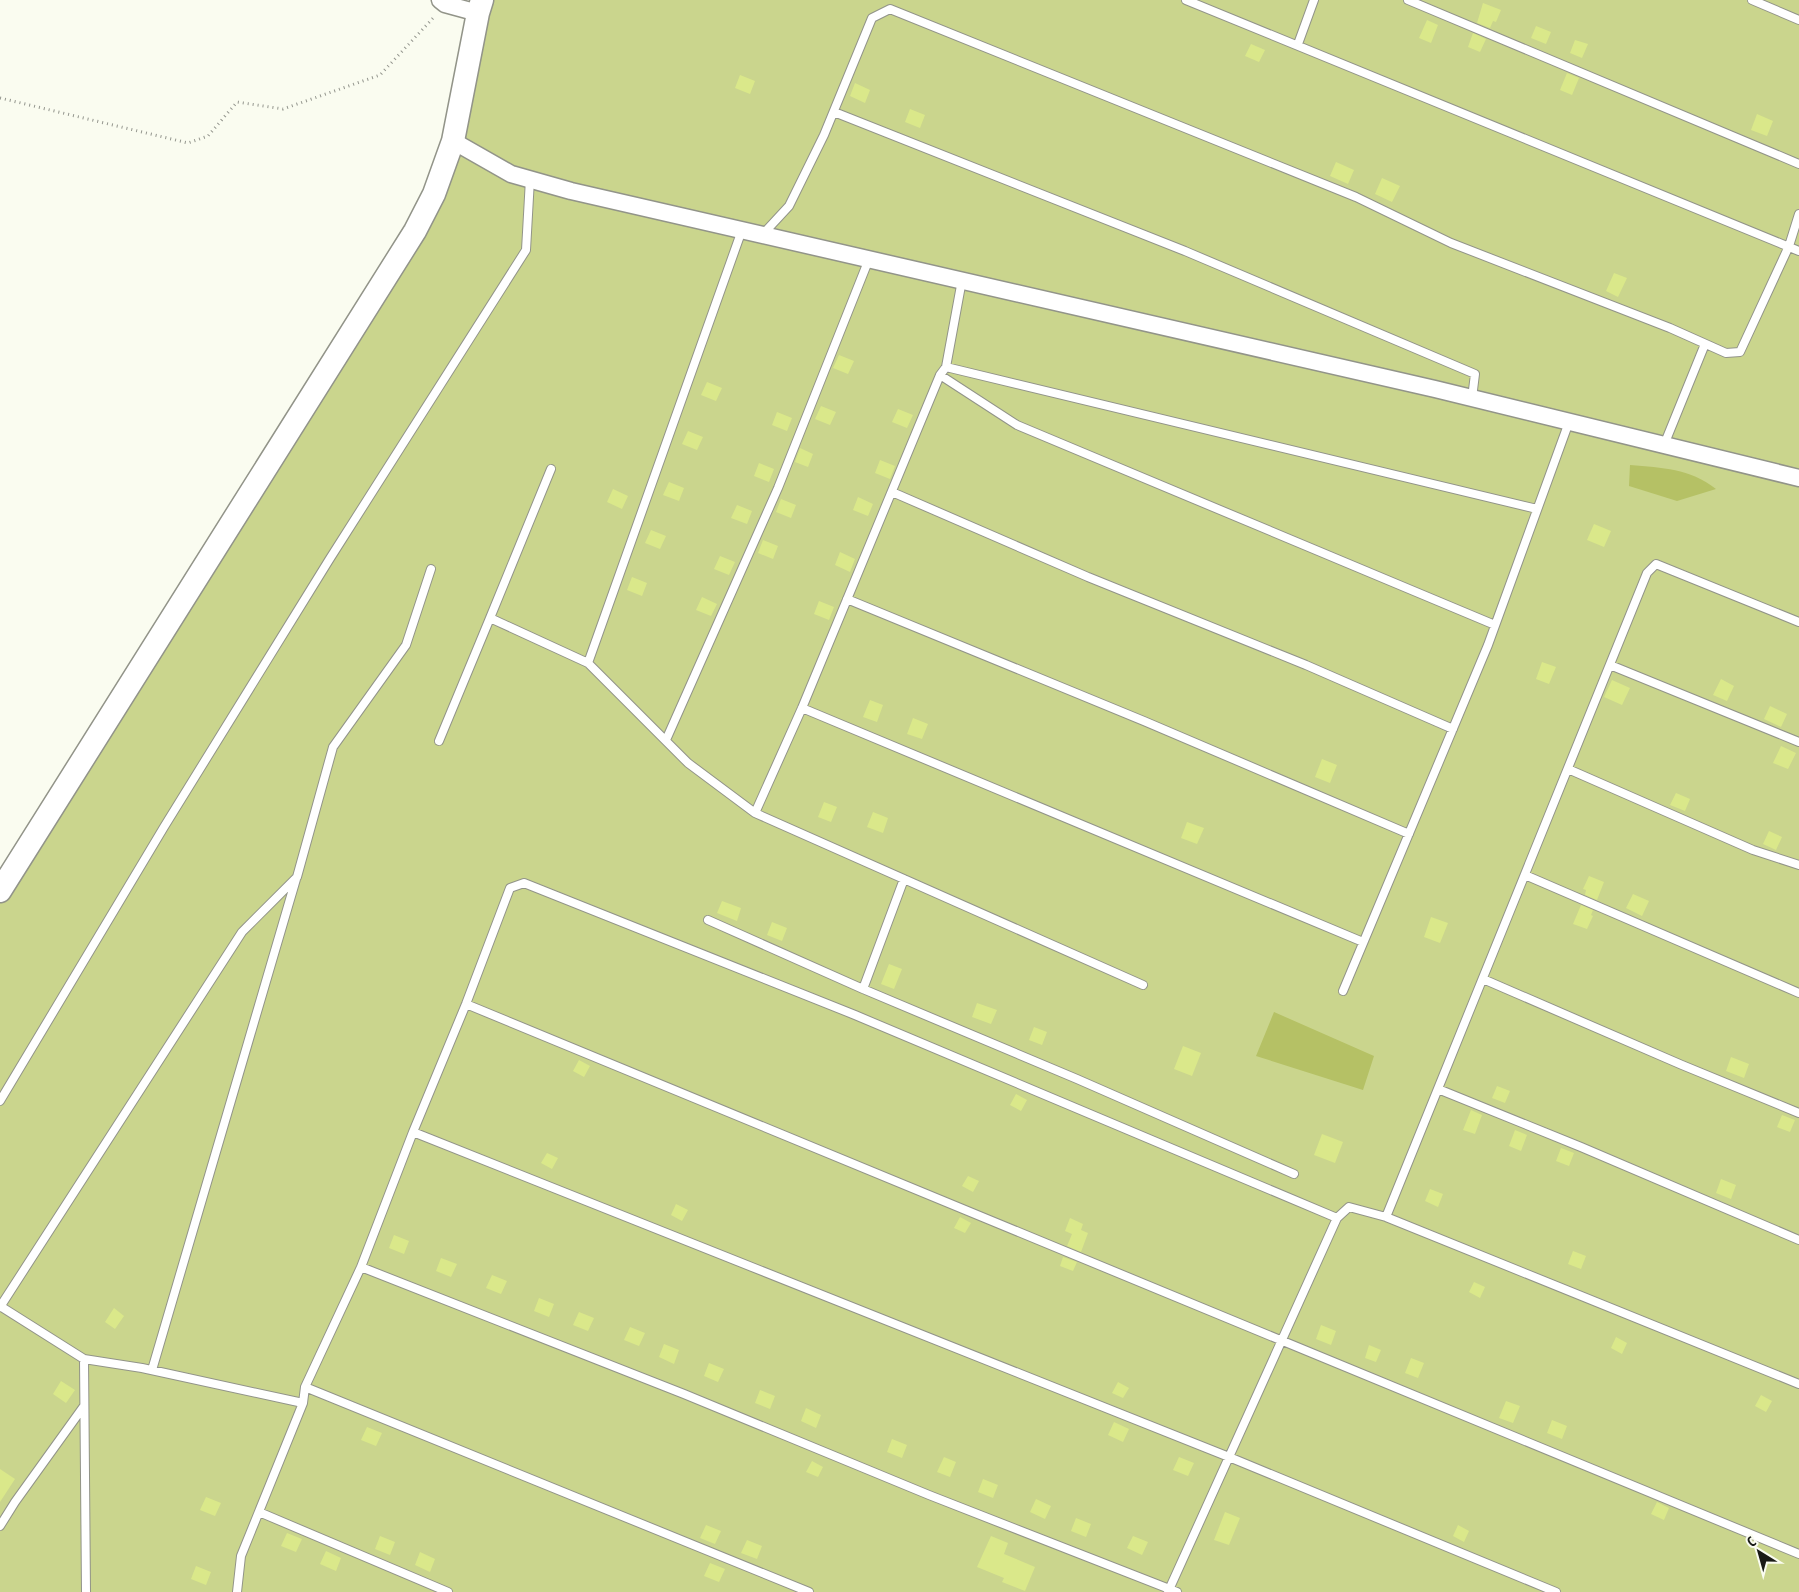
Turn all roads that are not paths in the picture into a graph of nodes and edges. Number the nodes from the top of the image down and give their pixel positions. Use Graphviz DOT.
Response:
graph roads {
  1 [pos="1186,0"];
  2 [pos="1314,0"];
  3 [pos="1408,0"];
  4 [pos="1752,0"];
  5 [pos="443,2"];
  6 [pos="480,6"];
  7 [pos="1799,20"];
  8 [pos="1298,44"];
  9 [pos="834,112"];
  10 [pos="453,141"];
  11 [pos="1799,164"];
  12 [pos="530,179"];
  13 [pos="1799,214"];
  14 [pos="742,230"];
  15 [pos="763,234"];
  16 [pos="1789,246"];
  17 [pos="1799,251"];
  18 [pos="869,259"];
  19 [pos="962,280"];
  20 [pos="1705,344"];
  21 [pos="946,367"];
  22 [pos="940,375"];
  23 [pos="1472,398"];
  24 [pos="1569,422"];
  25 [pos="1664,445"];
  26 [pos="551,469"];
  27 [pos="1799,478"];
  28 [pos="892,492"];
  29 [pos="1537,508"];
  30 [pos="431,569"];
  31 [pos="847,599"];
  32 [pos="490,618"];
  33 [pos="1799,622"];
  34 [pos="1495,625"];
  35 [pos="588,663"];
  36 [pos="1610,665"];
  37 [pos="802,708"];
  38 [pos="1453,729"];
  39 [pos="439,740"];
  40 [pos="666,740"];
  41 [pos="1799,742"];
  42 [pos="1568,769"];
  43 [pos="756,813"];
  44 [pos="1409,834"];
  45 [pos="1799,865"];
  46 [pos="1525,875"];
  47 [pos="297,877"];
  48 [pos="904,879"];
  49 [pos="0,891"];
  50 [pos="708,920"];
  51 [pos="1363,942"];
  52 [pos="1483,979"];
  53 [pos="1143,984"];
  54 [pos="863,989"];
  55 [pos="1343,991"];
  56 [pos="1799,993"];
  57 [pos="466,1004"];
  58 [pos="1438,1089"];
  59 [pos="0,1102"];
  60 [pos="1799,1113"];
  61 [pos="413,1132"];
  62 [pos="1294,1174"];
  63 [pos="1386,1217"];
  64 [pos="1337,1218"];
  65 [pos="1799,1240"];
  66 [pos="361,1267"];
  67 [pos="0,1306"];
  68 [pos="1282,1341"];
  69 [pos="84,1359"];
  70 [pos="152,1370"];
  71 [pos="1799,1384"];
  72 [pos="305,1387"];
  73 [pos="303,1403"];
  74 [pos="84,1406"];
  75 [pos="1229,1457"];
  76 [pos="259,1512"];
  77 [pos="0,1526"];
  78 [pos="1799,1554"];
  79 [pos="1172,1591"];
  80 [pos="86,1592"];
  81 [pos="236,1592"];
  82 [pos="448,1592"];
  83 [pos="809,1592"];
  84 [pos="1556,1592"];
  1 -- 8 [label="lane"];
  2 -- 8 [label="lane"];
  3 -- 11 [label="lane"];
  4 -- 7 [label="lane"];
  5 -- 6 [label="street"];
  6 -- 10 [label="street"];
  8 -- 16 [label="lane"];
  9 -- 15 [label="lane"];
  9 -- 20 [label="lane"];
  9 -- 23 [label="lane"];
  10 -- 12 [label="street"];
  10 -- 49 [label="street"];
  12 -- 14 [label="street"];
  12 -- 59 [label="lane"];
  13 -- 16 [label="lane"];
  14 -- 15 [label="street"];
  14 -- 35 [label="lane"];
  15 -- 18 [label="street"];
  16 -- 17 [label="lane"];
  16 -- 20 [label="lane"];
  18 -- 19 [label="street"];
  18 -- 40 [label="lane"];
  19 -- 21 [label="lane"];
  19 -- 23 [label="street"];
  20 -- 25 [label="lane"];
  21 -- 22 [label="lane"];
  21 -- 29 [label="lane"];
  22 -- 28 [label="lane"];
  22 -- 34 [label="lane"];
  23 -- 24 [label="street"];
  24 -- 25 [label="street"];
  24 -- 29 [label="lane"];
  25 -- 27 [label="street"];
  26 -- 32 [label="lane"];
  28 -- 31 [label="lane"];
  28 -- 38 [label="lane"];
  29 -- 34 [label="lane"];
  30 -- 47 [label="lane"];
  31 -- 37 [label="lane"];
  31 -- 44 [label="lane"];
  32 -- 35 [label="lane"];
  32 -- 39 [label="lane"];
  33 -- 36 [label="lane"];
  34 -- 38 [label="lane"];
  35 -- 40 [label="lane"];
  36 -- 41 [label="lane"];
  36 -- 42 [label="lane"];
  37 -- 43 [label="lane"];
  37 -- 51 [label="lane"];
  38 -- 44 [label="lane"];
  40 -- 43 [label="lane"];
  42 -- 45 [label="lane"];
  42 -- 46 [label="lane"];
  43 -- 48 [label="lane"];
  44 -- 51 [label="lane"];
  46 -- 52 [label="lane"];
  46 -- 56 [label="lane"];
  47 -- 67 [label="lane"];
  47 -- 70 [label="lane"];
  48 -- 53 [label="lane"];
  48 -- 54 [label="lane"];
  50 -- 54 [label="lane"];
  51 -- 55 [label="lane"];
  52 -- 58 [label="lane"];
  52 -- 60 [label="lane"];
  54 -- 62 [label="lane"];
  57 -- 61 [label="lane"];
  57 -- 64 [label="lane"];
  57 -- 68 [label="lane"];
  58 -- 63 [label="lane"];
  58 -- 65 [label="lane"];
  61 -- 66 [label="lane"];
  61 -- 75 [label="lane"];
  63 -- 64 [label="lane"];
  63 -- 71 [label="lane"];
  64 -- 68 [label="lane"];
  66 -- 72 [label="lane"];
  66 -- 79 [label="lane"];
  67 -- 69 [label="lane"];
  68 -- 75 [label="lane"];
  68 -- 78 [label="lane"];
  69 -- 70 [label="lane"];
  69 -- 74 [label="lane"];
  70 -- 73 [label="lane"];
  72 -- 73 [label="lane"];
  72 -- 83 [label="lane"];
  73 -- 76 [label="lane"];
  74 -- 77 [label="lane"];
  74 -- 80 [label="lane"];
  75 -- 79 [label="lane"];
  75 -- 84 [label="lane"];
  76 -- 81 [label="lane"];
  76 -- 82 [label="lane"];
}
